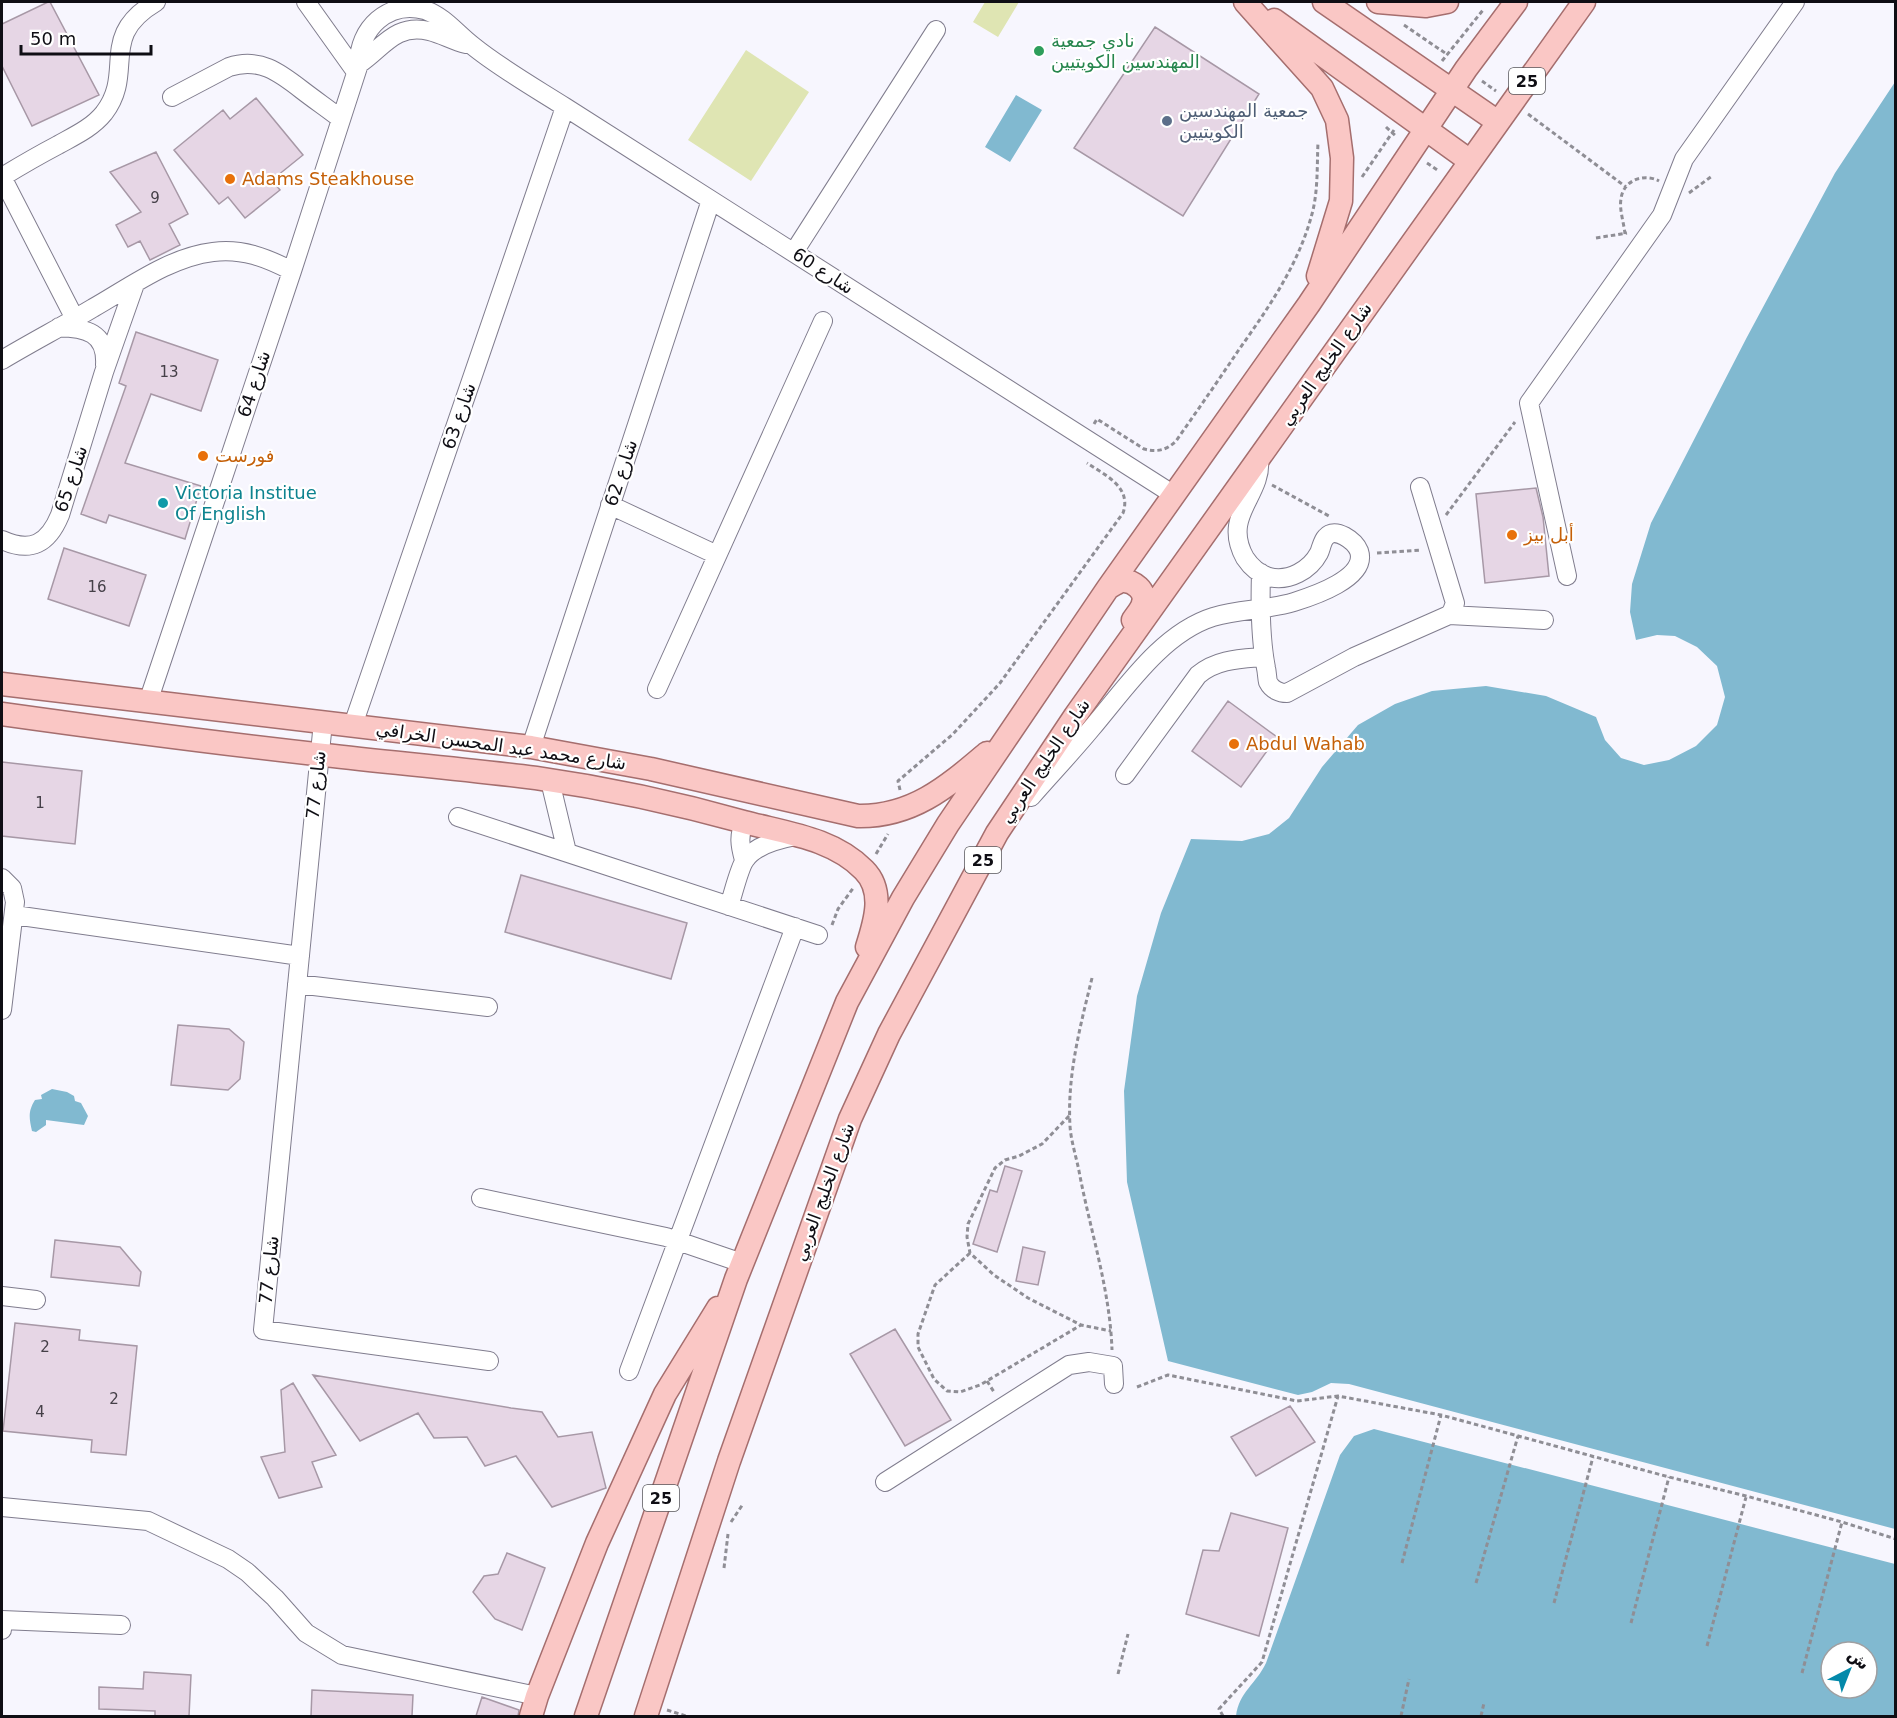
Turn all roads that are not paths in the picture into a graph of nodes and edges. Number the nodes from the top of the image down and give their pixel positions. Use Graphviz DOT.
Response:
graph roads {
  1 [pos="156,2"];
  2 [pos="306,2"];
  3 [pos="1247,2"];
  4 [pos="1324,2"];
  5 [pos="1378,2"];
  6 [pos="1447,2"];
  7 [pos="1516,2"];
  8 [pos="1584,2"];
  9 [pos="1795,2"];
  10 [pos="404,5"];
  11 [pos="936,30"];
  12 [pos="471,45"];
  13 [pos="357,68"];
  14 [pos="1451,90"];
  15 [pos="172,97"];
  16 [pos="565,107"];
  17 [pos="341,119"];
  18 [pos="1498,122"];
  19 [pos="1425,129"];
  20 [pos="1470,161"];
  21 [pos="2,177"];
  22 [pos="711,200"];
  23 [pos="794,252"];
  24 [pos="292,271"];
  25 [pos="135,284"];
  26 [pos="1310,304"];
  27 [pos="823,321"];
  28 [pos="67,323"];
  29 [pos="2,360"];
  30 [pos="104,372"];
  31 [pos="1259,459"];
  32 [pos="1420,487"];
  33 [pos="1174,495"];
  34 [pos="610,505"];
  35 [pos="2,540"];
  36 [pos="717,555"];
  37 [pos="1261,573"];
  38 [pos="1567,576"];
  39 [pos="1108,588"];
  40 [pos="1260,608"];
  41 [pos="1449,615"];
  42 [pos="1544,620"];
  43 [pos="1264,657"];
  44 [pos="2,684"];
  45 [pos="657,689"];
  46 [pos="148,702"];
  47 [pos="2,714"];
  48 [pos="1075,716"];
  49 [pos="323,722"];
  50 [pos="353,725"];
  51 [pos="1008,735"];
  52 [pos="531,747"];
  53 [pos="319,754"];
  54 [pos="1125,775"];
  55 [pos="550,781"];
  56 [pos="730,786"];
  57 [pos="458,816"];
  58 [pos="739,820"];
  59 [pos="997,833"];
  60 [pos="796,836"];
  61 [pos="567,852"];
  62 [pos="744,860"];
  63 [pos="2,878"];
  64 [pos="729,906"];
  65 [pos="14,915"];
  66 [pos="795,927"];
  67 [pos="818,935"];
  68 [pos="300,956"];
  69 [pos="297,984"];
  70 [pos="847,1002"];
  71 [pos="488,1007"];
  72 [pos="2,1010"];
  73 [pos="481,1198"];
  74 [pos="677,1242"];
  75 [pos="739,1271"];
  76 [pos="2,1296"];
  77 [pos="36,1300"];
  78 [pos="489,1361"];
  79 [pos="629,1371"];
  80 [pos="1113,1375"];
  81 [pos="885,1482"];
  82 [pos="2,1507"];
  83 [pos="121,1625"];
  84 [pos="2,1630"];
  85 [pos="534,1706"];
  86 [pos="586,1716"];
  87 [pos="646,1716"];
  1 -- 21 [label="street"];
  2 -- 13 [label="street"];
  3 -- 19 [label="main road"];
  3 -- 26 [label="main road"];
  4 -- 14 [label="main road"];
  5 -- 6 [label="main road"];
  7 -- 14 [label="main road, 25"];
  8 -- 18 [label="main road, شارع الخليج العربي / 25"];
  9 -- 38 [label="street"];
  10 -- 12 [label="street, شارع 64"];
  10 -- 13 [label="street, شارع 64"];
  11 -- 23 [label="street"];
  12 -- 13 [label="street"];
  12 -- 16 [label="street, شارع 60"];
  13 -- 17 [label="street, شارع 64"];
  14 -- 18 [label="main road"];
  14 -- 19 [label="main road, 25"];
  15 -- 17 [label="street"];
  16 -- 22 [label="street, شارع 60"];
  16 -- 50 [label="street, شارع 63"];
  17 -- 24 [label="street, شارع 64"];
  18 -- 20 [label="main road, شارع الخليج العربي / 25"];
  19 -- 20 [label="main road"];
  19 -- 26 [label="main road, 25"];
  20 -- 31 [label="main road, شارع الخليج العربي / 25"];
  21 -- 28 [label="street"];
  22 -- 23 [label="street, شارع 60"];
  22 -- 34 [label="street, شارع 62"];
  23 -- 33 [label="street, شارع 60"];
  24 -- 25 [label="street"];
  24 -- 46 [label="street, شارع 64"];
  25 -- 28 [label="street"];
  25 -- 30 [label="street, شارع 65"];
  26 -- 33 [label="main road, 25"];
  27 -- 36 [label="street"];
  28 -- 29 [label="street"];
  28 -- 30 [label="street, شارع 65"];
  30 -- 35 [label="street, شارع 65"];
  31 -- 37 [label="street"];
  31 -- 48 [label="main road, شارع الخليج العربي / 25"];
  32 -- 41 [label="street"];
  33 -- 39 [label="main road, 25"];
  34 -- 36 [label="street"];
  34 -- 52 [label="street, شارع 62"];
  36 -- 45 [label="street"];
  37 -- 40 [label="street"];
  37 -- 40 [label="street"];
  39 -- 48 [label="main road"];
  39 -- 51 [label="main road, 25"];
  40 -- 43 [label="street"];
  40 -- 59 [label="street"];
  41 -- 42 [label="street"];
  41 -- 43 [label="street"];
  43 -- 54 [label="street"];
  44 -- 46 [label="main road, شارع محمد عبد المحسن الخرافي"];
  46 -- 49 [label="main road, شارع محمد عبد المحسن الخرافي"];
  47 -- 53 [label="main road, شارع محمد عبد المحسن الخرافي"];
  48 -- 59 [label="main road, شارع الخليج العربي / 25"];
  49 -- 50 [label="main road, شارع محمد عبد المحسن الخرافي"];
  49 -- 53 [label="street, شارع 77"];
  50 -- 52 [label="main road, شارع محمد عبد المحسن الخرافي"];
  51 -- 56 [label="main road, شارع محمد عبد المحسن الخرافي"];
  51 -- 70 [label="main road, 25"];
  52 -- 56 [label="main road, شارع محمد عبد المحسن الخرافي"];
  53 -- 55 [label="main road, شارع محمد عبد المحسن الخرافي"];
  53 -- 68 [label="street, شارع 77"];
  55 -- 58 [label="main road, شارع محمد عبد المحسن الخرافي"];
  55 -- 61 [label="street"];
  56 -- 58 [label="main road"];
  57 -- 61 [label="street"];
  58 -- 60 [label="main road, شارع محمد عبد المحسن الخرافي"];
  58 -- 62 [label="street"];
  59 -- 87 [label="main road, شارع الخليج العربي / 25"];
  60 -- 62 [label="street"];
  60 -- 70 [label="main road, شارع محمد عبد المحسن الخرافي"];
  61 -- 64 [label="street"];
  62 -- 64 [label="street"];
  63 -- 65 [label="street"];
  64 -- 66 [label="street"];
  65 -- 68 [label="street"];
  65 -- 72 [label="street"];
  66 -- 67 [label="street"];
  66 -- 74 [label="street"];
  68 -- 69 [label="street, شارع 77"];
  69 -- 71 [label="street"];
  69 -- 78 [label="street, شارع 77"];
  70 -- 75 [label="main road, 25"];
  73 -- 74 [label="street"];
  74 -- 75 [label="street"];
  74 -- 79 [label="street"];
  75 -- 85 [label="main road"];
  75 -- 86 [label="main road, 25"];
  76 -- 77 [label="street"];
  80 -- 81 [label="street"];
  82 -- 85 [label="street"];
  83 -- 84 [label="street"];
}
